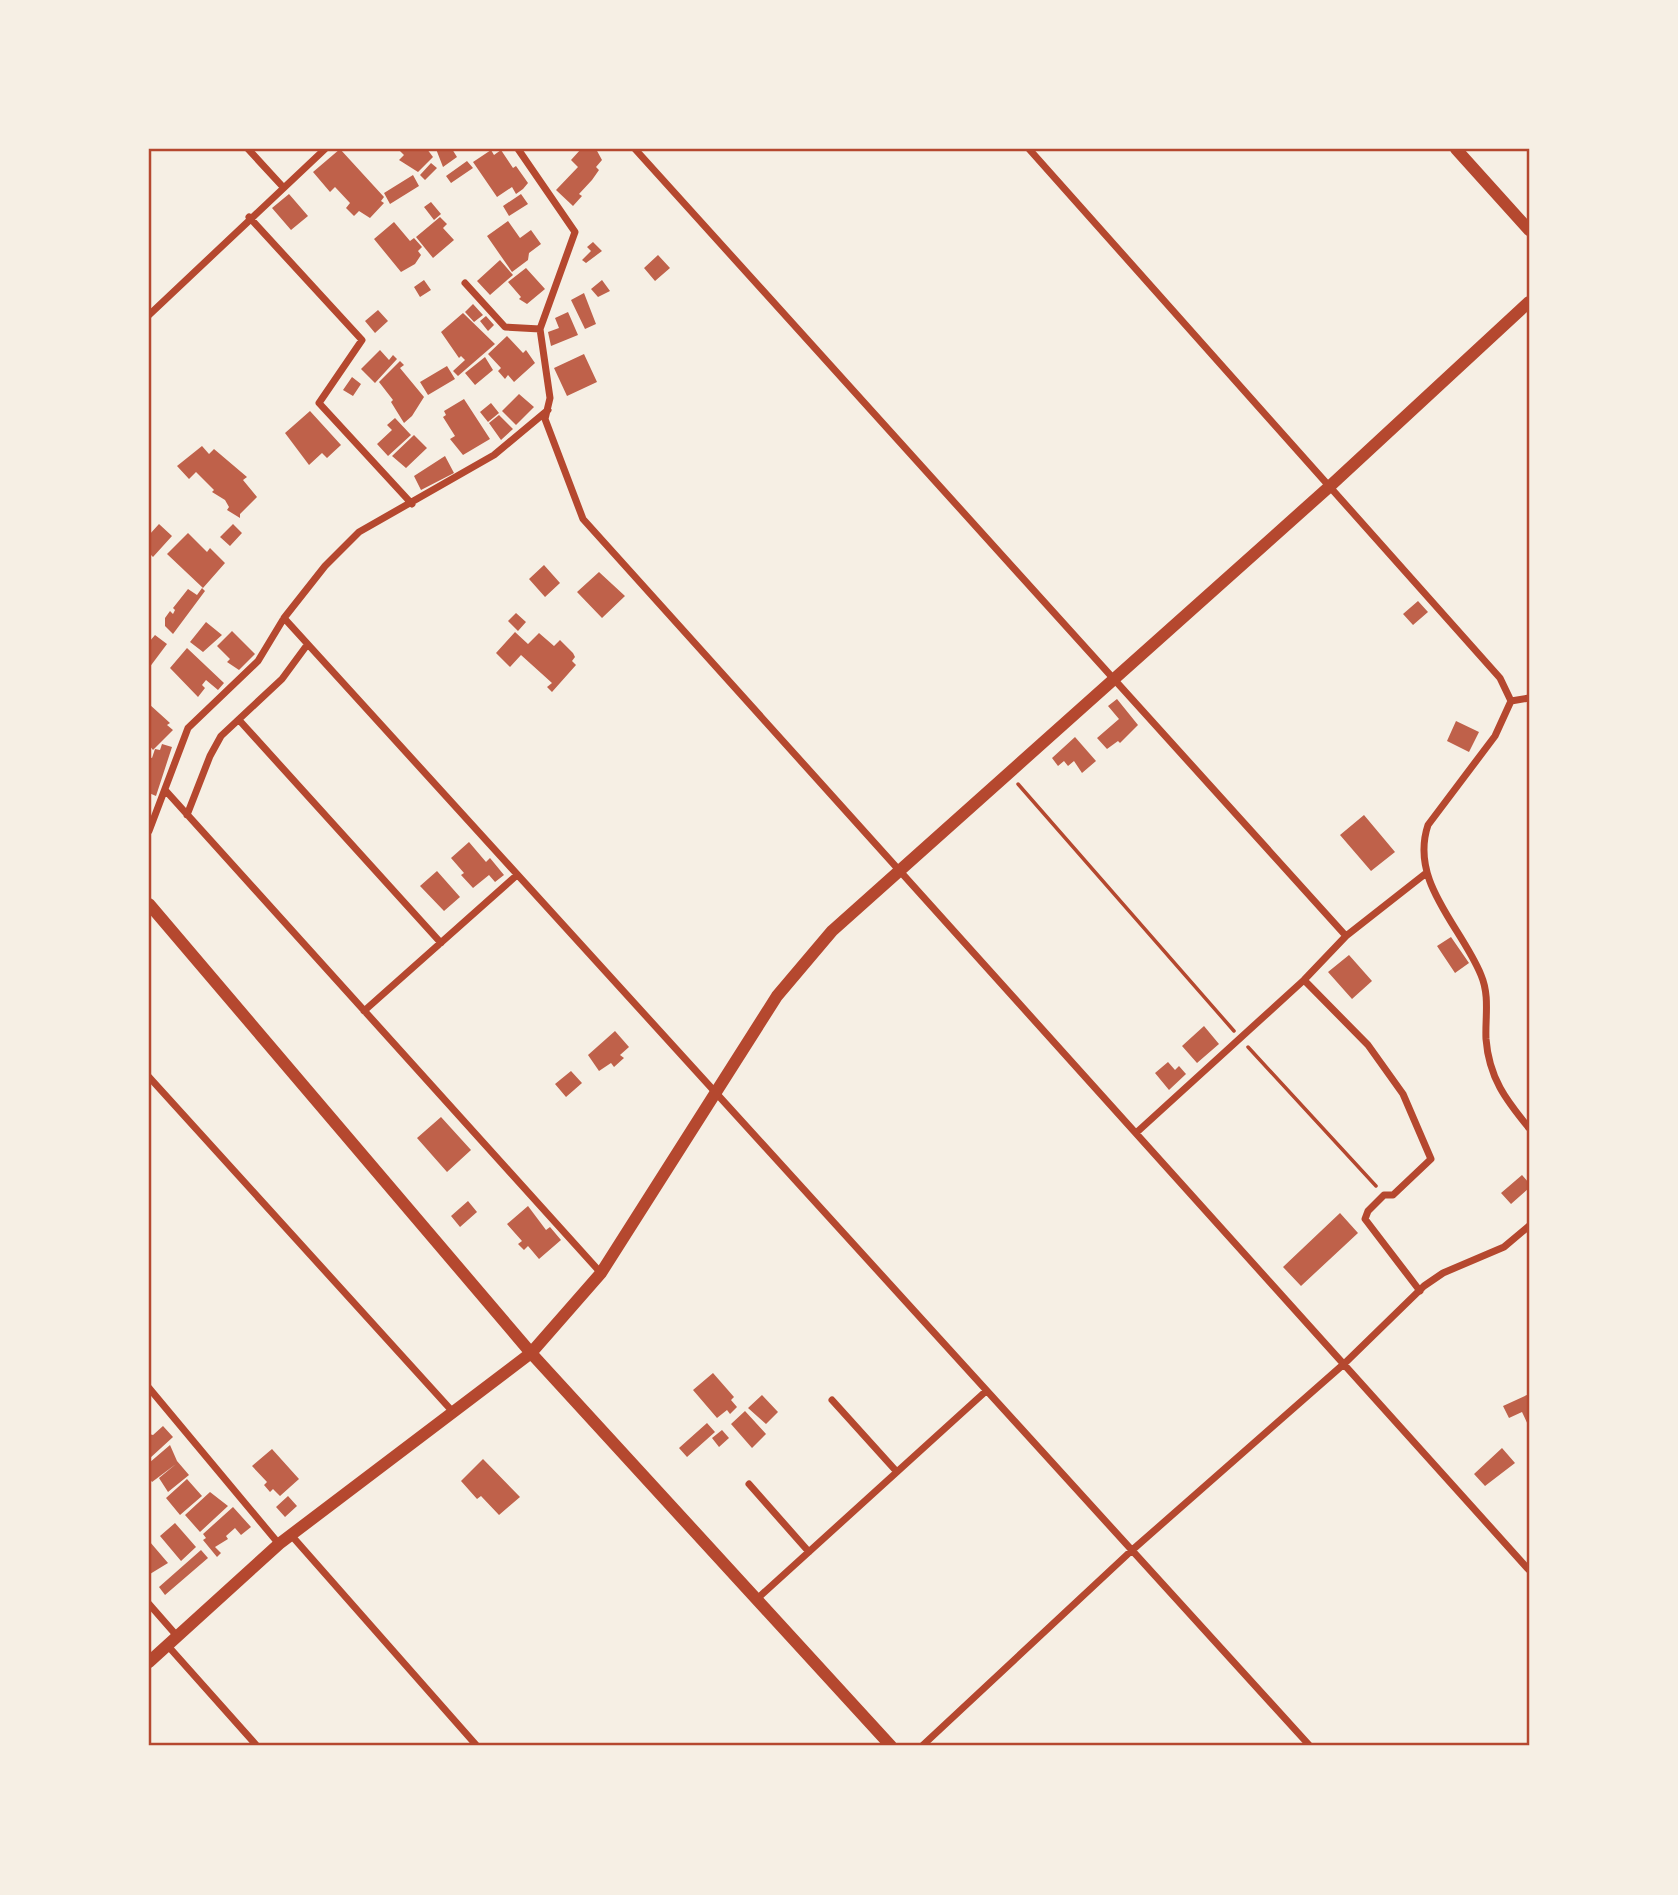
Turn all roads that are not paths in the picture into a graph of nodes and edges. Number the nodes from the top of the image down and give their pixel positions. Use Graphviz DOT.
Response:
graph roads {
  1 [pos="248,149"];
  2 [pos="325,149"];
  3 [pos="518,149"];
  4 [pos="635,149"];
  5 [pos="1030,149"];
  6 [pos="1456,149"];
  7 [pos="282,187"];
  8 [pos="249,217"];
  9 [pos="1529,230"];
  10 [pos="465,282"];
  11 [pos="1529,302"];
  12 [pos="149,315"];
  13 [pos="540,329"];
  14 [pos="549,409"];
  15 [pos="1329,487"];
  16 [pos="412,504"];
  17 [pos="284,618"];
  18 [pos="307,645"];
  19 [pos="1112,678"];
  20 [pos="1529,698"];
  21 [pos="1511,701"];
  22 [pos="239,720"];
  23 [pos="166,791"];
  24 [pos="187,815"];
  25 [pos="149,831"];
  26 [pos="897,870"];
  27 [pos="1425,874"];
  28 [pos="517,875"];
  29 [pos="149,904"];
  30 [pos="1346,936"];
  31 [pos="441,943"];
  32 [pos="1304,979"];
  33 [pos="364,1011"];
  34 [pos="149,1077"];
  35 [pos="715,1094"];
  36 [pos="1529,1128"];
  37 [pos="1136,1133"];
  38 [pos="1529,1227"];
  39 [pos="601,1273"];
  40 [pos="1420,1291"];
  41 [pos="531,1353"];
  42 [pos="1345,1363"];
  43 [pos="149,1388"];
  44 [pos="985,1392"];
  45 [pos="832,1400"];
  46 [pos="453,1412"];
  47 [pos="897,1472"];
  48 [pos="750,1484"];
  49 [pos="291,1535"];
  50 [pos="279,1544"];
  51 [pos="809,1552"];
  52 [pos="1130,1552"];
  53 [pos="1529,1570"];
  54 [pos="758,1598"];
  55 [pos="149,1604"];
  56 [pos="173,1641"];
  57 [pos="149,1662"];
  58 [pos="257,1746"];
  59 [pos="477,1746"];
  60 [pos="891,1746"];
  61 [pos="922,1746"];
  62 [pos="1310,1746"];
  1 -- 7 [label="street"];
  2 -- 7 [label="street"];
  3 -- 13 [label="street"];
  4 -- 19 [label="street"];
  5 -- 15 [label="street"];
  6 -- 9 [label="street"];
  7 -- 8 [label="street"];
  8 -- 12 [label="street"];
  8 -- 16 [label="street"];
  10 -- 13 [label="street"];
  11 -- 15 [label="street"];
  13 -- 14 [label="street"];
  14 -- 16 [label="street"];
  14 -- 26 [label="street"];
  15 -- 19 [label="street"];
  15 -- 21 [label="street"];
  16 -- 17 [label="street"];
  17 -- 18 [label="street"];
  17 -- 23 [label="street"];
  18 -- 22 [label="street"];
  18 -- 28 [label="street"];
  19 -- 26 [label="street"];
  19 -- 30 [label="street"];
  20 -- 21 [label="street"];
  21 -- 27 [label="street"];
  22 -- 24 [label="street"];
  22 -- 31 [label="street"];
  23 -- 24 [label="street"];
  23 -- 25 [label="street"];
  24 -- 33 [label="street"];
  26 -- 35 [label="street"];
  26 -- 37 [label="street"];
  27 -- 30 [label="street"];
  27 -- 36 [label="street"];
  28 -- 31 [label="street"];
  28 -- 35 [label="street"];
  29 -- 41 [label="street"];
  30 -- 32 [label="street"];
  31 -- 33 [label="street"];
  32 -- 37 [label="street"];
  32 -- 40 [label="street"];
  33 -- 39 [label="street"];
  34 -- 46 [label="street"];
  35 -- 39 [label="street"];
  35 -- 44 [label="street"];
  37 -- 42 [label="street"];
  38 -- 40 [label="street"];
  39 -- 41 [label="street"];
  40 -- 42 [label="street"];
  41 -- 46 [label="street"];
  41 -- 54 [label="street"];
  42 -- 52 [label="street"];
  42 -- 53 [label="street"];
  43 -- 50 [label="street"];
  44 -- 47 [label="street"];
  44 -- 52 [label="street"];
  45 -- 47 [label="street"];
  46 -- 49 [label="street"];
  47 -- 51 [label="street"];
  48 -- 51 [label="street"];
  49 -- 50 [label="street"];
  49 -- 59 [label="street"];
  50 -- 56 [label="street"];
  51 -- 54 [label="street"];
  52 -- 61 [label="street"];
  52 -- 62 [label="street"];
  54 -- 60 [label="street"];
  55 -- 56 [label="street"];
  56 -- 57 [label="street"];
  56 -- 58 [label="street"];
}
